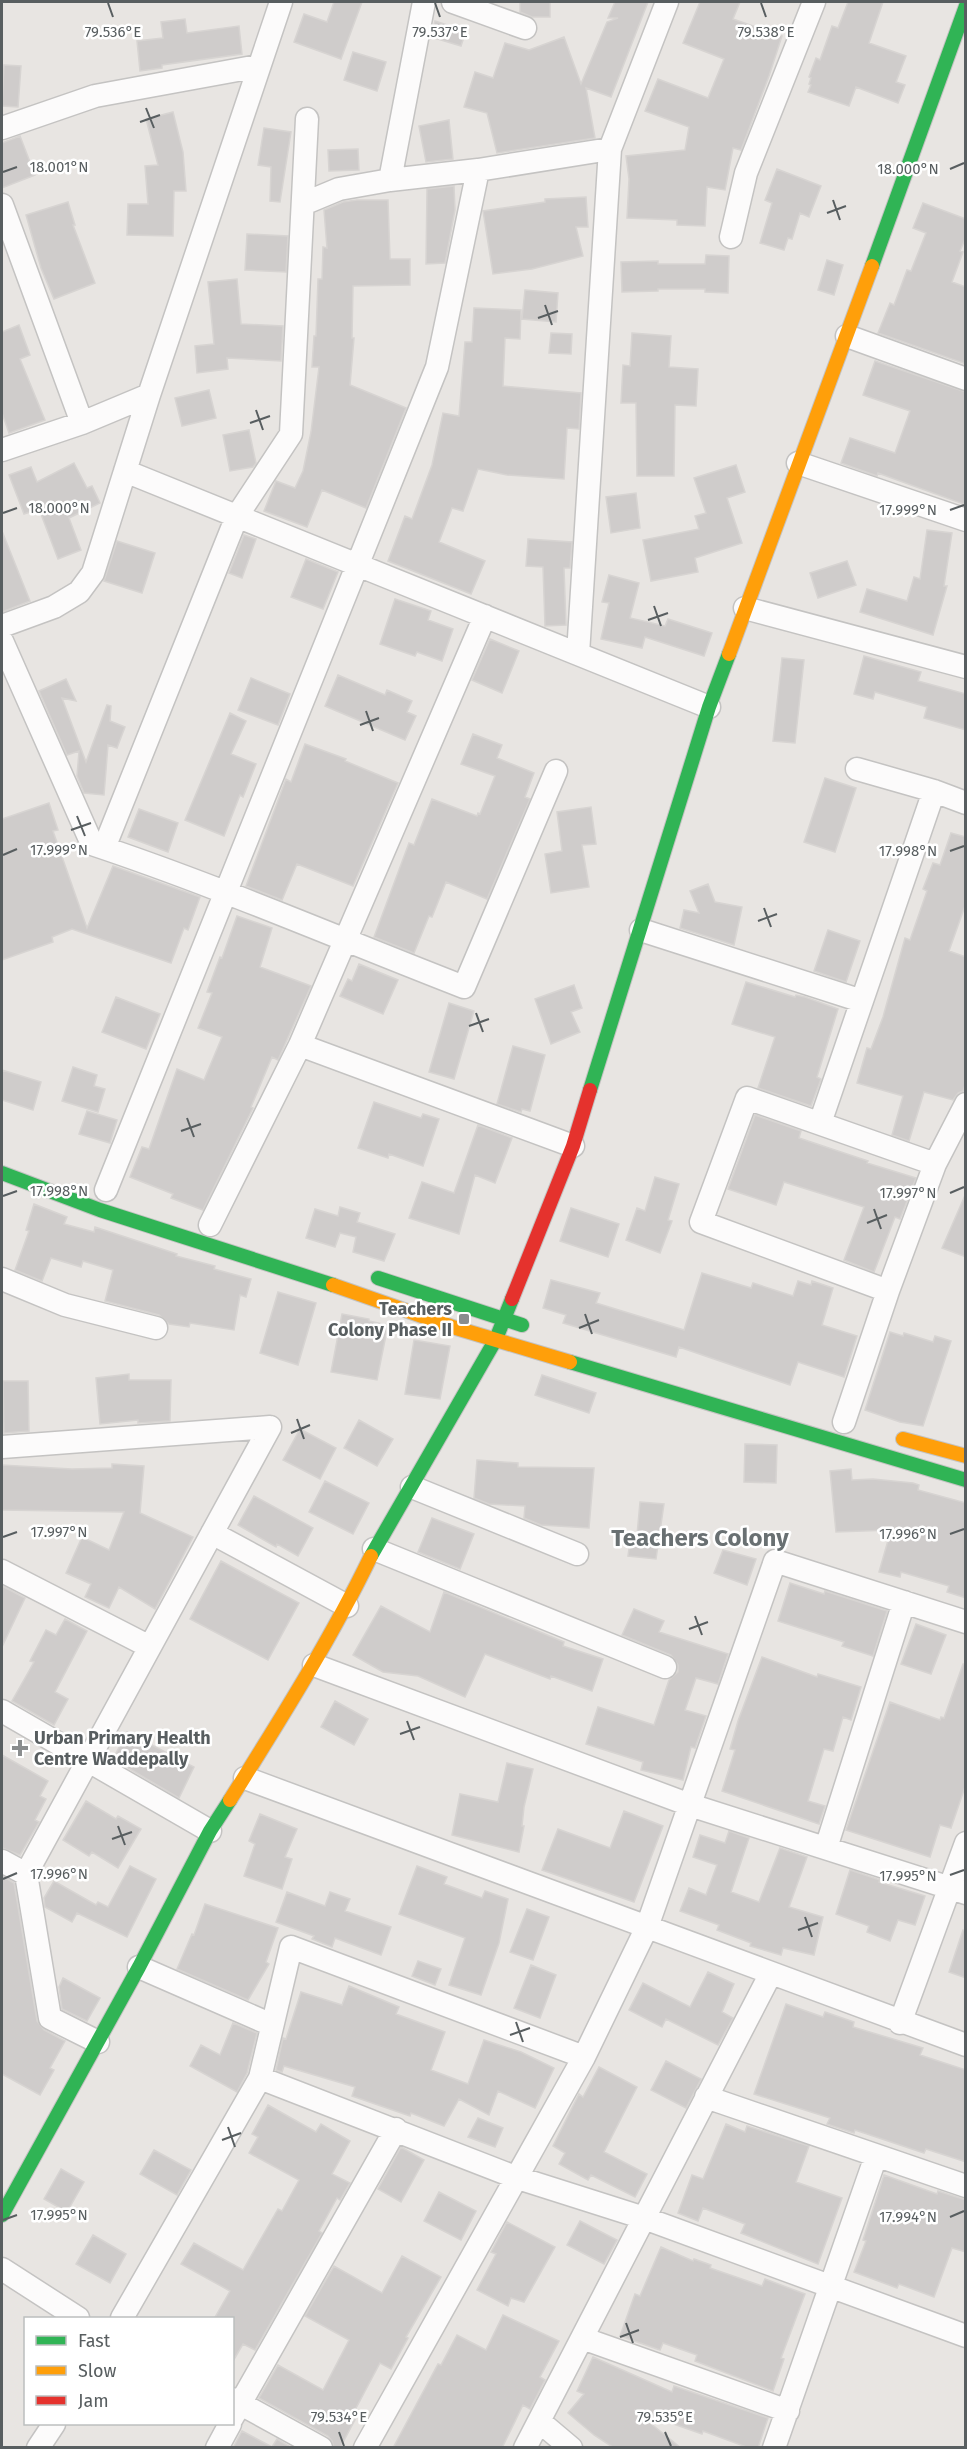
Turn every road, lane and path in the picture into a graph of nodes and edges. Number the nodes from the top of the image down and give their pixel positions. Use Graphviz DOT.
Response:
graph roads {
  1 [pos="281,2"];
  2 [pos="424,2"];
  3 [pos="453,2"];
  4 [pos="667,2"];
  5 [pos="814,2"];
  6 [pos="965,9"];
  7 [pos="525,28"];
  8 [pos="259,66"];
  9 [pos="307,120"];
  10 [pos="2,128"];
  11 [pos="610,149"];
  12 [pos="478,170"];
  13 [pos="390,180"];
  14 [pos="303,204"];
  15 [pos="2,205"];
  16 [pos="731,237"];
  17 [pos="847,336"];
  18 [pos="966,379"];
  19 [pos="149,395"];
  20 [pos="82,423"];
  21 [pos="2,450"];
  22 [pos="798,463"];
  23 [pos="125,471"];
  24 [pos="237,516"];
  25 [pos="966,520"];
  26 [pos="357,565"];
  27 [pos="745,608"];
  28 [pos="485,616"];
  29 [pos="2,626"];
  30 [pos="2,641"];
  31 [pos="578,654"];
  32 [pos="966,667"];
  33 [pos="709,707"];
  34 [pos="857,769"];
  35 [pos="556,771"];
  36 [pos="934,791"];
  37 [pos="966,803"];
  38 [pos="104,848"];
  39 [pos="228,892"];
  40 [pos="641,930"];
  41 [pos="345,941"];
  42 [pos="862,1000"];
  43 [pos="300,1045"];
  44 [pos="966,1104"];
  45 [pos="820,1124"];
  46 [pos="573,1146"];
  47 [pos="935,1164"];
  48 [pos="2,1173"];
  49 [pos="106,1190"];
  50 [pos="209,1225"];
  51 [pos="367,1274"];
  52 [pos="2,1279"];
  53 [pos="888,1291"];
  54 [pos="503,1319"];
  55 [pos="156,1328"];
  56 [pos="534,1329"];
  57 [pos="496,1339"];
  58 [pos="845,1422"];
  59 [pos="888,1435"];
  60 [pos="2,1447"];
  61 [pos="966,1456"];
  62 [pos="966,1480"];
  63 [pos="412,1487"];
  64 [pos="212,1533"];
  65 [pos="374,1549"];
  66 [pos="577,1554"];
  67 [pos="2,1571"];
  68 [pos="904,1602"];
  69 [pos="346,1606"];
  70 [pos="966,1622"];
  71 [pos="150,1647"];
  72 [pos="314,1665"];
  73 [pos="665,1667"];
  74 [pos="2,1711"];
  75 [pos="87,1762"];
  76 [pos="245,1778"];
  77 [pos="690,1805"];
  78 [pos="210,1831"];
  79 [pos="966,1843"];
  80 [pos="826,1848"];
  81 [pos="2,1861"];
  82 [pos="26,1874"];
  83 [pos="957,1890"];
  84 [pos="647,1927"];
  85 [pos="139,1967"];
  86 [pos="771,1973"];
  87 [pos="900,2022"];
  88 [pos="272,2025"];
  89 [pos="98,2042"];
  90 [pos="966,2045"];
  91 [pos="584,2056"];
  92 [pos="260,2078"];
  93 [pos="706,2097"];
  94 [pos="396,2129"];
  95 [pos="876,2156"];
  96 [pos="515,2177"];
  97 [pos="966,2186"];
  98 [pos="2,2215"];
  99 [pos="644,2218"];
  100 [pos="2,2270"];
  101 [pos="830,2286"];
  102 [pos="75,2317"];
  103 [pos="123,2317"];
  104 [pos="966,2336"];
  105 [pos="582,2338"];
  106 [pos="235,2407"];
  107 [pos="788,2411"];
  108 [pos="539,2421"];
  109 [pos="53,2425"];
  110 [pos="230,2425"];
  111 [pos="38,2448"];
  112 [pos="218,2448"];
  113 [pos="321,2448"];
  114 [pos="365,2448"];
  115 [pos="525,2448"];
  116 [pos="571,2448"];
  117 [pos="774,2448"];
  1 -- 8 [label="street"];
  2 -- 13 [label="street"];
  3 -- 7 [label="street"];
  4 -- 11 [label="street"];
  5 -- 16 [label="street"];
  6 -- 17 [label="street"];
  8 -- 10 [label="street"];
  8 -- 19 [label="street"];
  9 -- 14 [label="street"];
  11 -- 12 [label="street"];
  11 -- 31 [label="street"];
  12 -- 13 [label="street"];
  12 -- 26 [label="street"];
  13 -- 14 [label="street"];
  14 -- 24 [label="street"];
  15 -- 20 [label="street"];
  17 -- 18 [label="street"];
  17 -- 22 [label="street"];
  19 -- 20 [label="street"];
  19 -- 23 [label="street"];
  20 -- 21 [label="street"];
  22 -- 25 [label="street"];
  22 -- 27 [label="street"];
  23 -- 24 [label="street"];
  23 -- 29 [label="street"];
  24 -- 26 [label="street"];
  24 -- 38 [label="street"];
  26 -- 28 [label="street"];
  26 -- 39 [label="street"];
  27 -- 32 [label="street"];
  27 -- 33 [label="street"];
  28 -- 31 [label="street"];
  28 -- 41 [label="street"];
  30 -- 38 [label="street"];
  31 -- 33 [label="street"];
  33 -- 40 [label="street"];
  34 -- 36 [label="street"];
  35 -- 41 [label="street"];
  36 -- 37 [label="street"];
  36 -- 42 [label="street"];
  38 -- 39 [label="street"];
  39 -- 41 [label="street"];
  39 -- 49 [label="street"];
  40 -- 42 [label="street"];
  40 -- 46 [label="street"];
  41 -- 43 [label="street"];
  42 -- 45 [label="street"];
  43 -- 46 [label="street"];
  43 -- 50 [label="street"];
  44 -- 47 [label="street"];
  45 -- 47 [label="street"];
  45 -- 53 [label="street"];
  46 -- 54 [label="street"];
  47 -- 53 [label="street"];
  48 -- 57 [label="street"];
  51 -- 54 [label="street"];
  52 -- 55 [label="street"];
  53 -- 58 [label="street"];
  54 -- 56 [label="street"];
  54 -- 57 [label="street"];
  57 -- 62 [label="street"];
  57 -- 63 [label="street"];
  59 -- 61 [label="street"];
  60 -- 64 [label="street"];
  63 -- 65 [label="street"];
  63 -- 66 [label="street"];
  64 -- 69 [label="street"];
  64 -- 71 [label="street"];
  65 -- 69 [label="street"];
  65 -- 73 [label="street"];
  67 -- 71 [label="street"];
  68 -- 70 [label="street"];
  68 -- 77 [label="street"];
  68 -- 80 [label="street"];
  69 -- 72 [label="street"];
  71 -- 75 [label="street"];
  72 -- 76 [label="street"];
  72 -- 77 [label="street"];
  74 -- 75 [label="street"];
  75 -- 78 [label="street"];
  75 -- 82 [label="street"];
  76 -- 78 [label="street"];
  76 -- 84 [label="street"];
  77 -- 80 [label="street"];
  77 -- 84 [label="street"];
  78 -- 85 [label="street"];
  79 -- 83 [label="street"];
  80 -- 83 [label="street"];
  81 -- 82 [label="street"];
  82 -- 89 [label="street"];
  83 -- 87 [label="street"];
  84 -- 86 [label="street"];
  84 -- 91 [label="street"];
  85 -- 88 [label="street"];
  85 -- 89 [label="street"];
  86 -- 87 [label="street"];
  86 -- 93 [label="street"];
  87 -- 90 [label="street"];
  88 -- 91 [label="street"];
  88 -- 92 [label="street"];
  89 -- 98 [label="street"];
  91 -- 96 [label="street"];
  92 -- 94 [label="street"];
  92 -- 103 [label="street"];
  93 -- 95 [label="street"];
  93 -- 99 [label="street"];
  94 -- 96 [label="street"];
  94 -- 106 [label="street"];
  95 -- 97 [label="street"];
  95 -- 101 [label="street"];
  96 -- 99 [label="street"];
  96 -- 114 [label="street"];
  99 -- 101 [label="street"];
  99 -- 105 [label="street"];
  100 -- 102 [label="street"];
  101 -- 104 [label="street"];
  101 -- 107 [label="street"];
  105 -- 107 [label="street"];
  105 -- 108 [label="street"];
  106 -- 113 [label="street"];
  107 -- 117 [label="street"];
  108 -- 115 [label="street"];
  108 -- 116 [label="street"];
  109 -- 111 [label="street"];
  110 -- 112 [label="street"];
}
